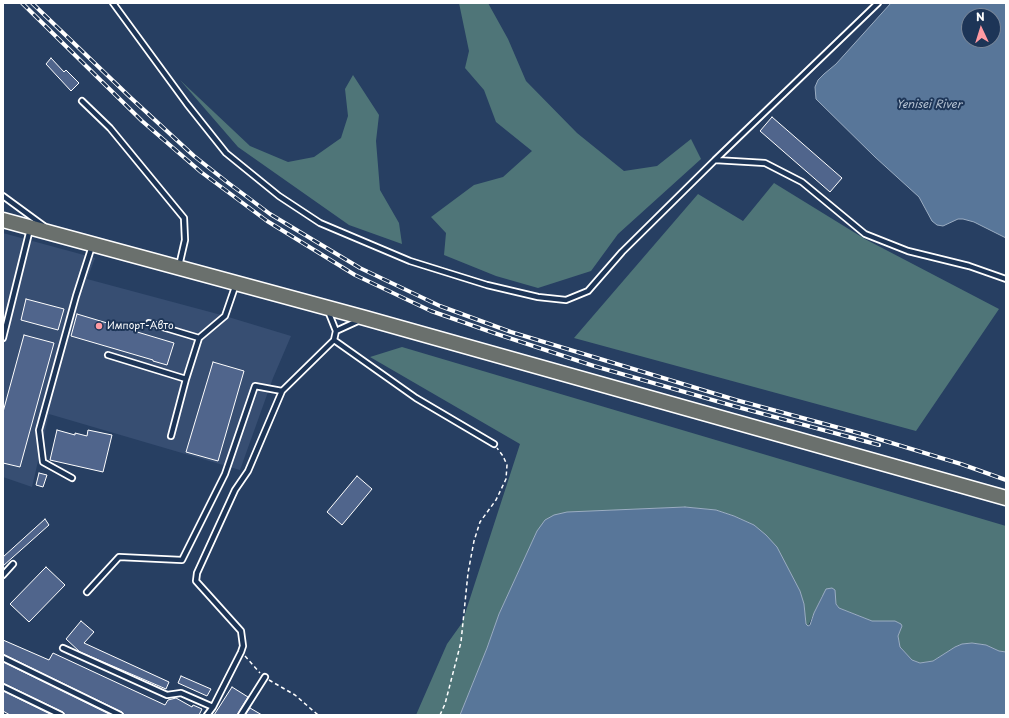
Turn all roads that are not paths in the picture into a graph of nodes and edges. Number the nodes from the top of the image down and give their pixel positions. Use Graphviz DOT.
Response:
graph roads {
  1 [pos="113,3"];
  2 [pos="878,3"];
  3 [pos="82,101"];
  4 [pos="715,160"];
  5 [pos="3,196"];
  6 [pos="4,221"];
  7 [pos="30,227"];
  8 [pos="55,234"];
  9 [pos="92,244"];
  10 [pos="178,268"];
  11 [pos="1006,279"];
  12 [pos="236,282"];
  13 [pos="327,307"];
  14 [pos="365,318"];
  15 [pos="149,323"];
  16 [pos="336,331"];
  17 [pos="3,338"];
  18 [pos="199,338"];
  19 [pos="334,340"];
  20 [pos="108,355"];
  21 [pos="186,379"];
  22 [pos="282,391"];
  23 [pos="171,436"];
  24 [pos="494,444"];
  25 [pos="72,478"];
  26 [pos="1006,498"];
  27 [pos="14,564"];
  28 [pos="3,575"];
  29 [pos="87,592"];
  30 [pos="63,648"];
  31 [pos="3,658"];
  32 [pos="264,677"];
  33 [pos="3,687"];
  34 [pos="213,707"];
  35 [pos="62,715"];
  36 [pos="120,715"];
  37 [pos="207,715"];
  38 [pos="241,715"];
  1 -- 4 [label="lane"];
  2 -- 4 [label="lane"];
  3 -- 10 [label="lane"];
  4 -- 11 [label="lane"];
  5 -- 8 [label="lane"];
  6 -- 7 [label="main road"];
  7 -- 8 [label="main road"];
  7 -- 17 [label="lane"];
  8 -- 9 [label="main road"];
  9 -- 10 [label="main road"];
  9 -- 25 [label="lane"];
  10 -- 12 [label="main road"];
  12 -- 13 [label="main road"];
  12 -- 18 [label="lane"];
  13 -- 14 [label="main road"];
  13 -- 16 [label="lane"];
  14 -- 16 [label="lane"];
  14 -- 26 [label="main road"];
  15 -- 18 [label="lane"];
  16 -- 19 [label="lane"];
  18 -- 21 [label="lane"];
  19 -- 22 [label="lane"];
  19 -- 24 [label="lane"];
  20 -- 21 [label="lane"];
  21 -- 23 [label="lane"];
  22 -- 29 [label="lane"];
  22 -- 34 [label="lane"];
  27 -- 28 [label="lane"];
  30 -- 34 [label="lane"];
  31 -- 36 [label="lane"];
  32 -- 38 [label="lane"];
  33 -- 35 [label="lane"];
  34 -- 37 [label="lane"];
}
